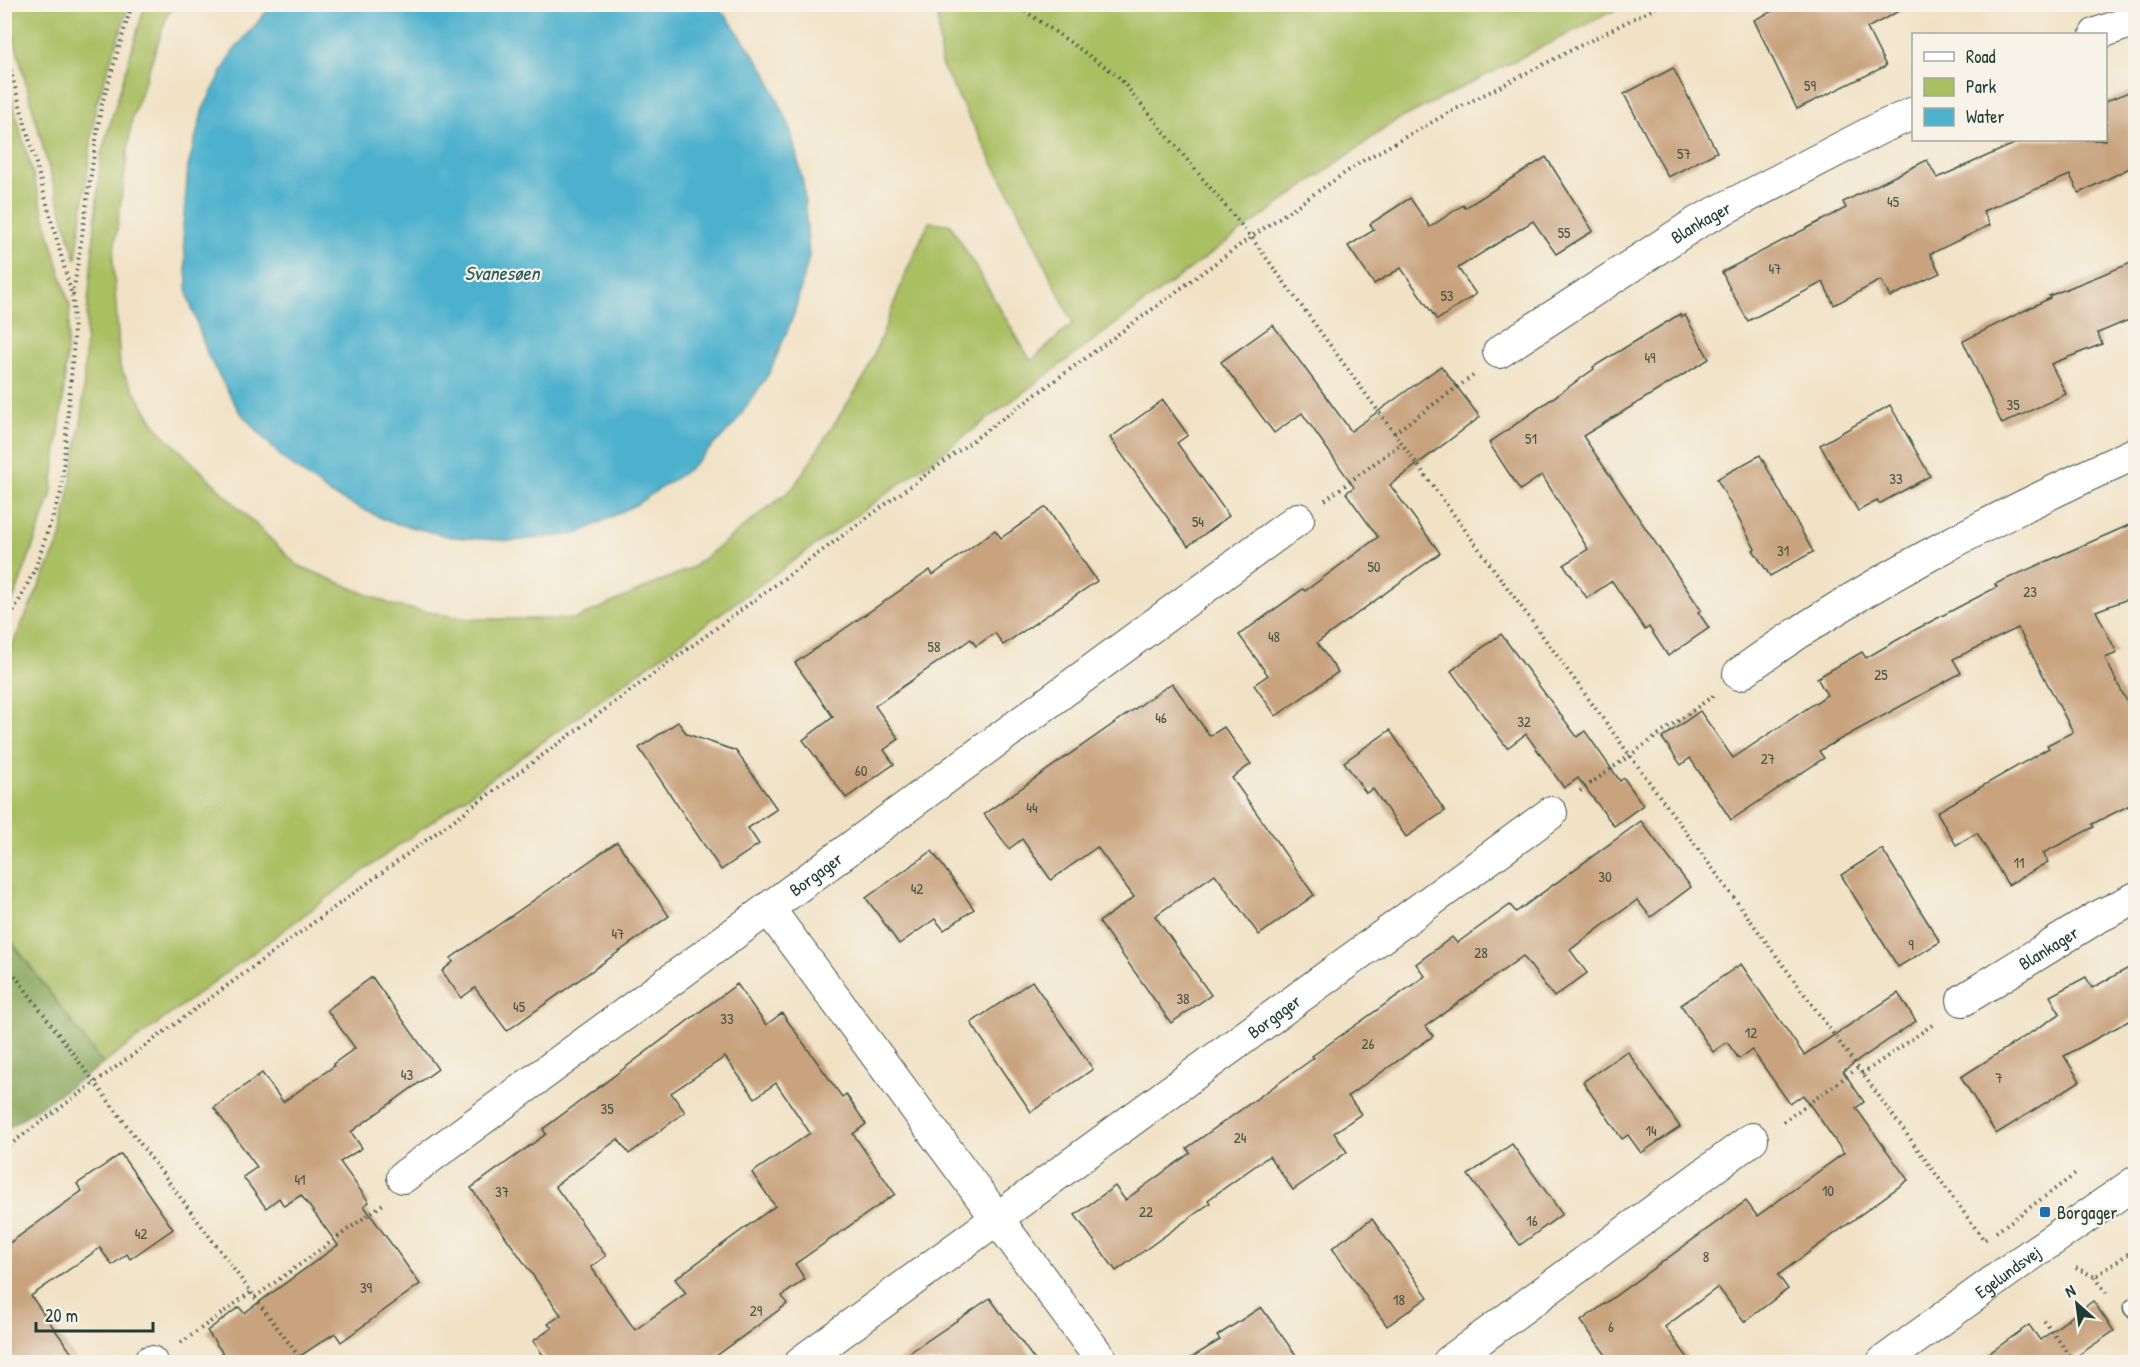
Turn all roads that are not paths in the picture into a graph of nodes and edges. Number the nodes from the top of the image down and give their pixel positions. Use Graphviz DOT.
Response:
graph roads {
  1 [pos="2136,20"];
  2 [pos="2099,33"];
  3 [pos="1912,114"];
  4 [pos="1499,352"];
  5 [pos="2136,453"];
  6 [pos="1298,519"];
  7 [pos="1738,674"];
  8 [pos="1551,813"];
  9 [pos="2136,898"];
  10 [pos="768,908"];
  11 [pos="1963,1000"];
  12 [pos="1752,1139"];
  13 [pos="402,1177"];
  14 [pos="2136,1182"];
  15 [pos="997,1219"];
  16 [pos="2136,1305"];
  17 [pos="2136,1312"];
  18 [pos="801,1362"];
  19 [pos="1103,1362"];
  20 [pos="1449,1362"];
  21 [pos="1883,1362"];
  1 -- 2 [label="street"];
  3 -- 4 [label="street, Blankager"];
  5 -- 7 [label="street"];
  6 -- 10 [label="street, Borgager"];
  8 -- 15 [label="street, Borgager"];
  9 -- 11 [label="street, Blankager"];
  10 -- 13 [label="street, Borgager"];
  10 -- 15 [label="street"];
  12 -- 20 [label="street"];
  14 -- 21 [label="street, Egelundsvej"];
  15 -- 18 [label="street, Borgager"];
  15 -- 19 [label="street"];
  16 -- 17 [label="lane"];
}
